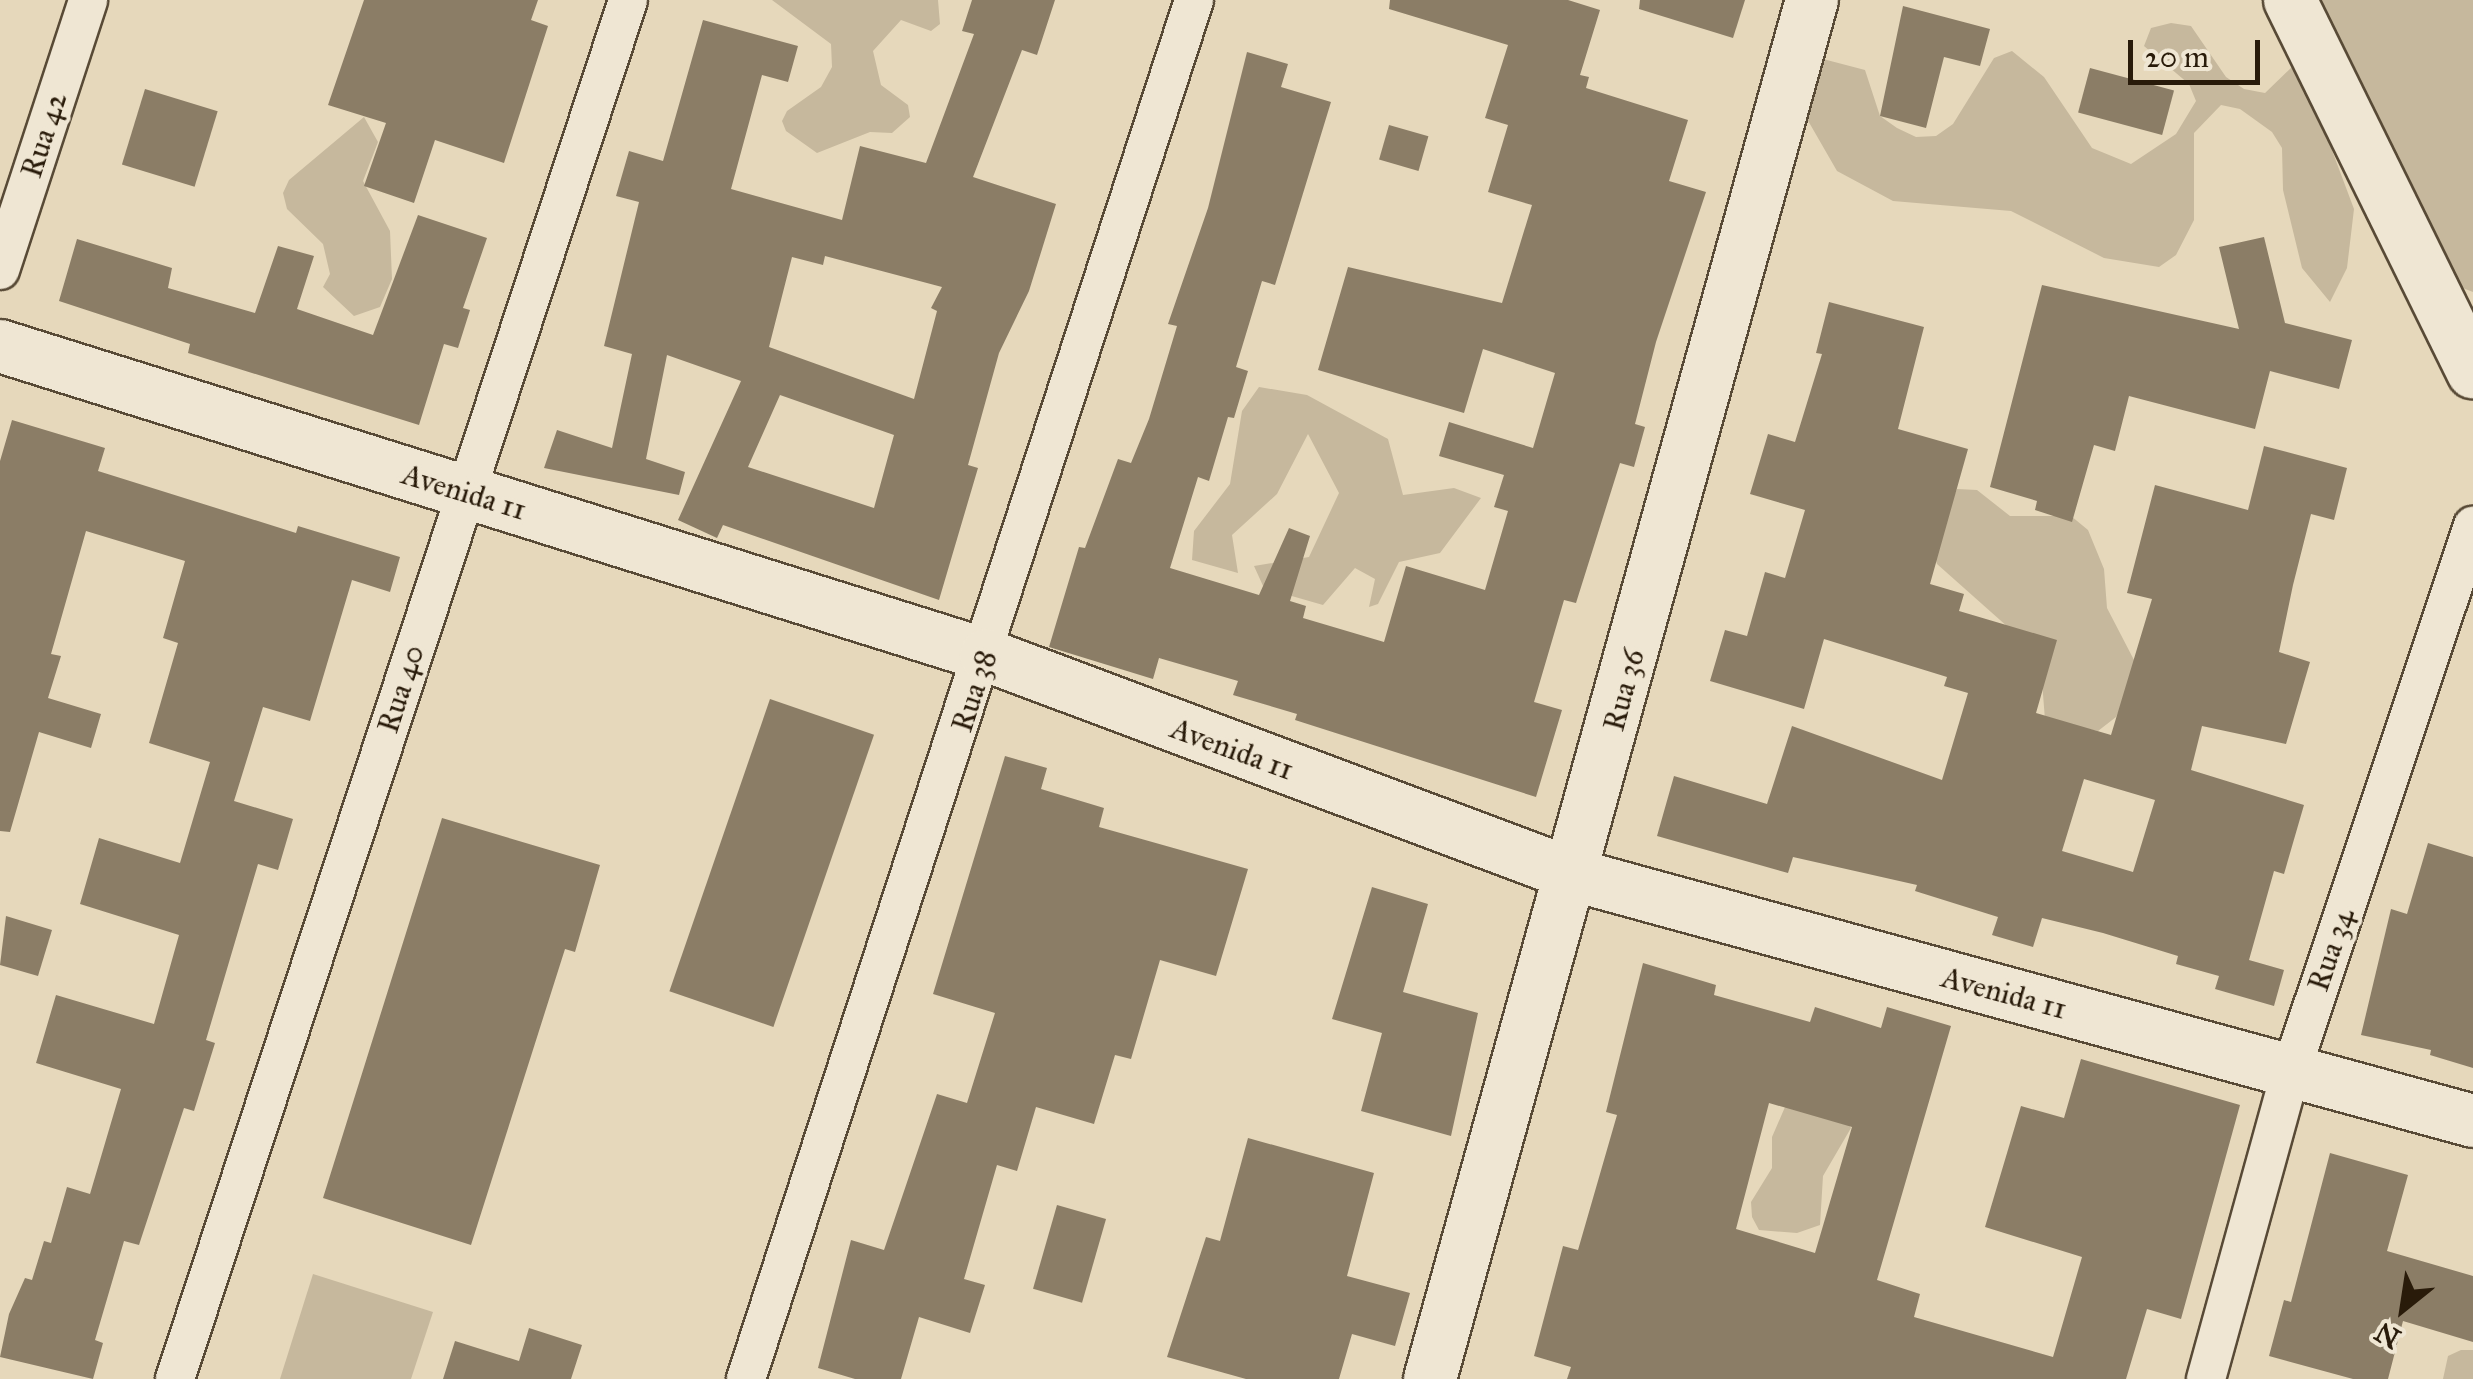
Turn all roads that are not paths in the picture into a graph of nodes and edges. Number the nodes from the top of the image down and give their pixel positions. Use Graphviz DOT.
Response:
graph roads {
  1 [pos="88,0"];
  2 [pos="628,0"];
  3 [pos="1194,0"];
  4 [pos="1812,0"];
  5 [pos="2290,0"];
  6 [pos="0,270"];
  7 [pos="2450,292"];
  8 [pos="0,346"];
  9 [pos="2473,372"];
  10 [pos="466,492"];
  11 [pos="2473,526"];
  12 [pos="986,655"];
  13 [pos="1574,875"];
  14 [pos="2290,1071"];
  15 [pos="2473,1120"];
  16 [pos="175,1379"];
  17 [pos="746,1379"];
  18 [pos="1430,1379"];
  19 [pos="2206,1379"];
  1 -- 6 [label="street, Rua 42"];
  2 -- 10 [label="street, Rua 40"];
  3 -- 12 [label="street, Rua 38"];
  4 -- 13 [label="street, Rua 36"];
  5 -- 7 [label="street"];
  7 -- 9 [label="street"];
  8 -- 10 [label="street, Avenida 11"];
  10 -- 12 [label="street, Avenida 11"];
  10 -- 16 [label="street, Rua 40"];
  11 -- 14 [label="street, Rua 34"];
  12 -- 13 [label="street, Avenida 11"];
  12 -- 17 [label="street, Rua 38"];
  13 -- 14 [label="street, Avenida 11"];
  13 -- 18 [label="street, Rua 36"];
  14 -- 15 [label="street, Avenida 11"];
  14 -- 19 [label="street, Rua 34"];
}
